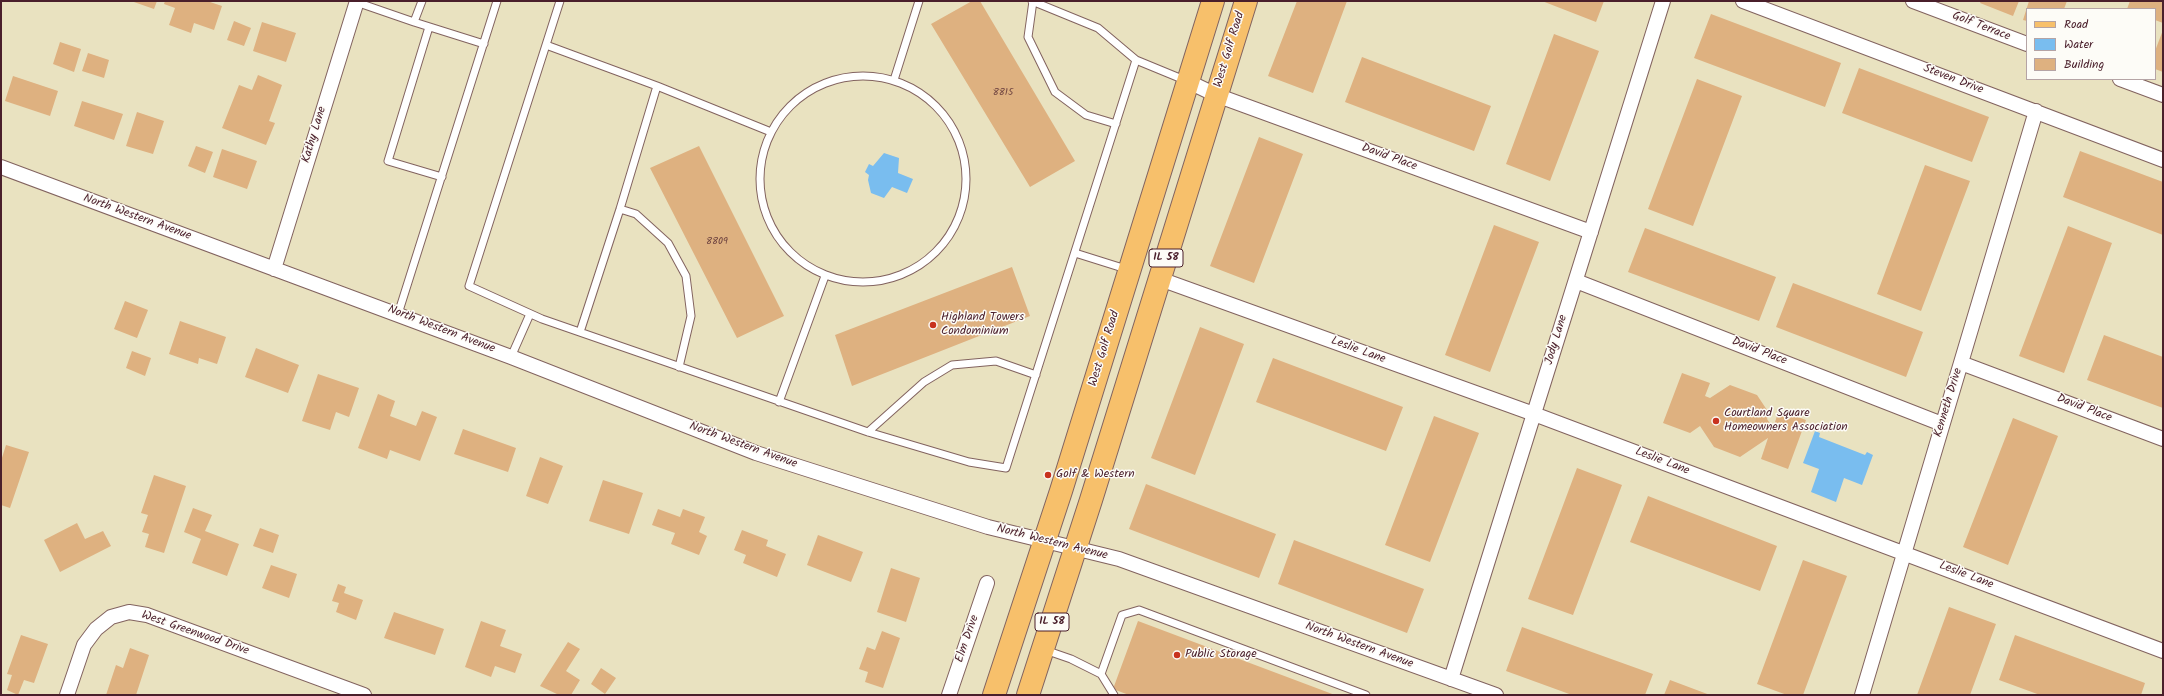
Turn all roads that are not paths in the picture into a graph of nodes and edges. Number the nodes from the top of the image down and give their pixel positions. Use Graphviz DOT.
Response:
graph roads {
  1 [pos="355,1"];
  2 [pos="422,1"];
  3 [pos="497,1"];
  4 [pos="560,1"];
  5 [pos="919,1"];
  6 [pos="1032,1"];
  7 [pos="1213,1"];
  8 [pos="1246,1"];
  9 [pos="1663,1"];
  10 [pos="1742,1"];
  11 [pos="1913,1"];
  12 [pos="414,22"];
  13 [pos="429,27"];
  14 [pos="484,44"];
  15 [pos="2026,44"];
  16 [pos="546,45"];
  17 [pos="1136,60"];
  18 [pos="894,80"];
  19 [pos="2123,80"];
  20 [pos="1188,81"];
  21 [pos="657,86"];
  22 [pos="1216,94"];
  23 [pos="2163,95"];
  24 [pos="2036,111"];
  25 [pos="1116,124"];
  26 [pos="771,132"];
  27 [pos="2163,160"];
  28 [pos="1,167"];
  29 [pos="442,177"];
  30 [pos="620,209"];
  31 [pos="1591,232"];
  32 [pos="1075,253"];
  33 [pos="274,268"];
  34 [pos="1129,270"];
  35 [pos="825,276"];
  36 [pos="1160,279"];
  37 [pos="1576,281"];
  38 [pos="398,314"];
  39 [pos="530,314"];
  40 [pos="580,332"];
  41 [pos="511,357"];
  42 [pos="1961,363"];
  43 [pos="679,367"];
  44 [pos="1036,375"];
  45 [pos="779,402"];
  46 [pos="1534,414"];
  47 [pos="1942,424"];
  48 [pos="868,432"];
  49 [pos="2163,439"];
  50 [pos="1045,542"];
  51 [pos="1076,549"];
  52 [pos="1904,553"];
  53 [pos="987,583"];
  54 [pos="1043,649"];
  55 [pos="2163,651"];
  56 [pos="1101,674"];
  57 [pos="1451,679"];
  58 [pos="67,695"];
  59 [pos="364,695"];
  60 [pos="949,695"];
  61 [pos="994,695"];
  62 [pos="1028,695"];
  63 [pos="1114,695"];
  64 [pos="1366,695"];
  65 [pos="1496,695"];
  66 [pos="1862,695"];
  1 -- 12 [label="lane"];
  1 -- 33 [label="street, Kathy Lane"];
  2 -- 12 [label="lane"];
  3 -- 14 [label="lane"];
  4 -- 16 [label="lane"];
  5 -- 18 [label="lane"];
  6 -- 17 [label="lane"];
  6 -- 25 [label="lane"];
  7 -- 20 [label="main road, West Golf Road / IL 58"];
  8 -- 22 [label="main road, West Golf Road / IL 58"];
  9 -- 31 [label="street, Jody Lane"];
  10 -- 24 [label="street, Steven Drive"];
  11 -- 15 [label="street, Golf Terrace"];
  12 -- 13 [label="lane"];
  13 -- 14 [label="lane"];
  13 -- 29 [label="lane"];
  14 -- 29 [label="lane"];
  16 -- 21 [label="lane"];
  16 -- 39 [label="lane"];
  17 -- 20 [label="lane"];
  17 -- 25 [label="lane"];
  18 -- 26 [label="lane"];
  18 -- 35 [label="lane"];
  19 -- 23 [label="street"];
  20 -- 22 [label="street, David Place"];
  20 -- 34 [label="main road, West Golf Road / IL 58"];
  21 -- 26 [label="lane"];
  21 -- 30 [label="lane"];
  22 -- 31 [label="street, David Place"];
  22 -- 36 [label="main road, West Golf Road / IL 58"];
  24 -- 27 [label="street, Steven Drive"];
  24 -- 42 [label="street, Kenneth Drive"];
  25 -- 32 [label="lane"];
  26 -- 35 [label="lane"];
  28 -- 33 [label="street, North Western Avenue"];
  29 -- 38 [label="lane"];
  30 -- 40 [label="lane"];
  30 -- 43 [label="lane"];
  31 -- 37 [label="street, Jody Lane"];
  32 -- 34 [label="lane"];
  32 -- 44 [label="lane"];
  33 -- 38 [label="street, North Western Avenue"];
  34 -- 50 [label="main road, West Golf Road / IL 58"];
  35 -- 45 [label="lane"];
  36 -- 46 [label="street, Leslie Lane"];
  36 -- 51 [label="main road, West Golf Road / IL 58"];
  37 -- 46 [label="street, Jody Lane"];
  37 -- 47 [label="street, David Place"];
  38 -- 41 [label="street, North Western Avenue"];
  39 -- 40 [label="lane"];
  39 -- 41 [label="lane"];
  40 -- 43 [label="lane"];
  41 -- 50 [label="street, North Western Avenue"];
  42 -- 47 [label="street, Kenneth Drive"];
  42 -- 49 [label="street, David Place"];
  43 -- 45 [label="lane"];
  44 -- 48 [label="lane"];
  44 -- 48 [label="lane"];
  45 -- 48 [label="lane"];
  46 -- 52 [label="street, Leslie Lane"];
  46 -- 57 [label="street, Jody Lane"];
  47 -- 52 [label="street, Kenneth Drive"];
  50 -- 51 [label="street, North Western Avenue"];
  50 -- 61 [label="main road, West Golf Road / IL 58"];
  51 -- 54 [label="main road, West Golf Road / IL 58"];
  51 -- 57 [label="street, North Western Avenue"];
  52 -- 55 [label="street, Leslie Lane"];
  52 -- 66 [label="street, Kenneth Drive"];
  53 -- 60 [label="street, Elm Drive"];
  54 -- 56 [label="lane"];
  54 -- 62 [label="main road, West Golf Road / IL 58"];
  56 -- 63 [label="lane"];
  56 -- 64 [label="lane"];
  57 -- 65 [label="street, North Western Avenue"];
  58 -- 59 [label="street, West Greenwood Drive"];
}
